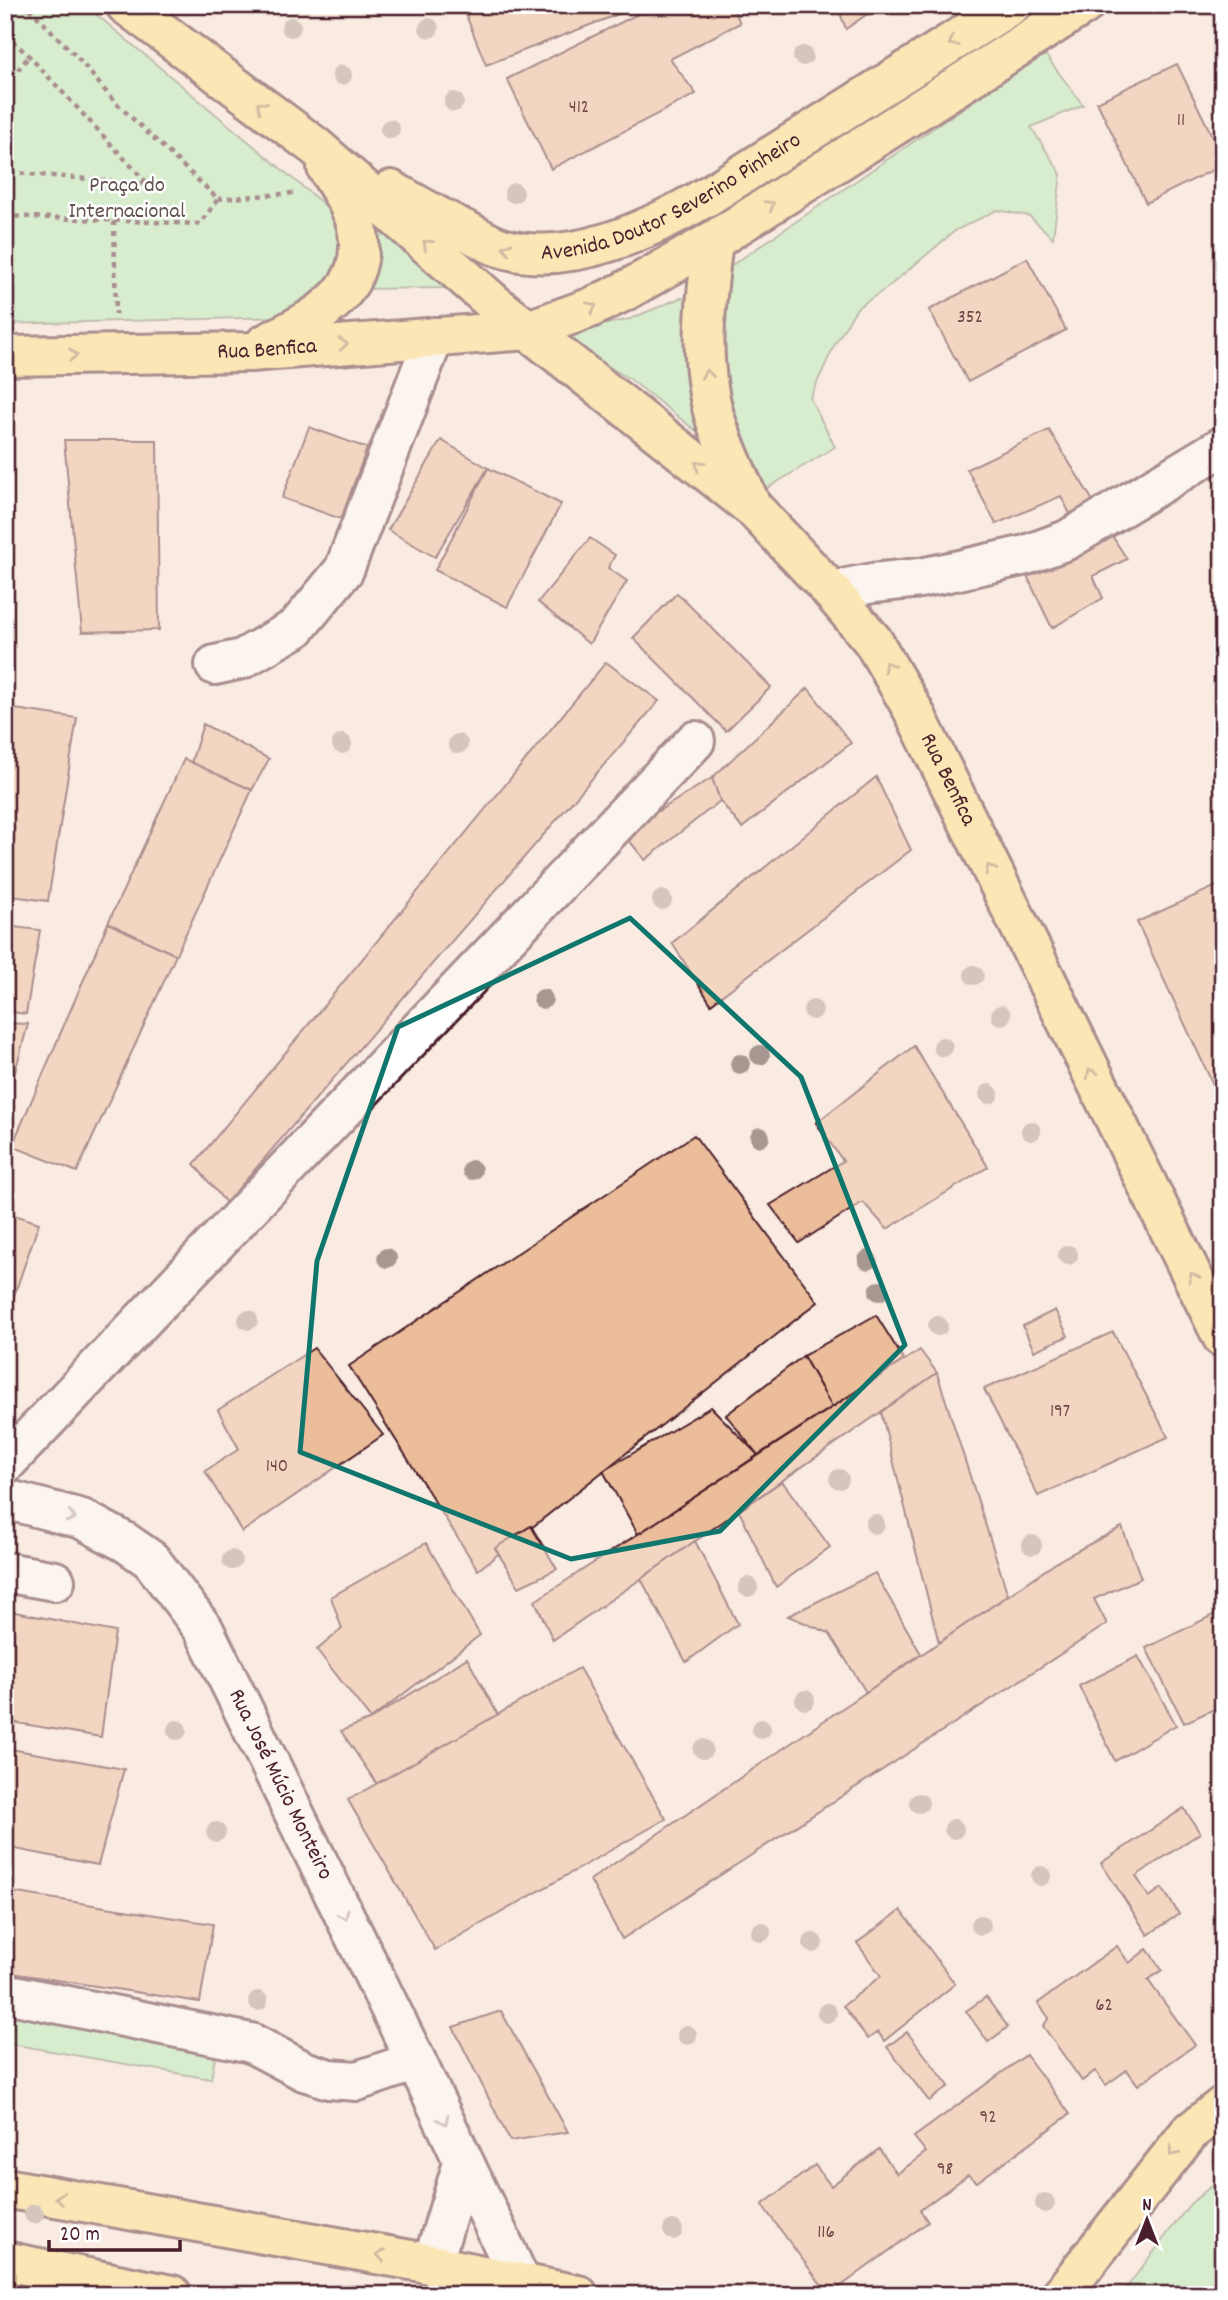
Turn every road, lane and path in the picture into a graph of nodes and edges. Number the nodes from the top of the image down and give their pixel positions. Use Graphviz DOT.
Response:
graph roads {
  1 [pos="26,5"];
  2 [pos="126,5"];
  3 [pos="1011,5"];
  4 [pos="1084,5"];
  5 [pos="5,34"];
  6 [pos="29,56"];
  7 [pos="5,86"];
  8 [pos="316,147"];
  9 [pos="5,172"];
  10 [pos="339,189"];
  11 [pos="218,199"];
  12 [pos="5,216"];
  13 [pos="114,221"];
  14 [pos="713,241"];
  15 [pos="528,330"];
  16 [pos="434,337"];
  17 [pos="250,352"];
  18 [pos="117,354"];
  19 [pos="5,356"];
  20 [pos="1223,446"];
  21 [pos="753,508"];
  22 [pos="831,591"];
  23 [pos="215,665"];
  24 [pos="695,741"];
  25 [pos="1223,1338"];
  26 [pos="5,1464"];
  27 [pos="5,1499"];
  28 [pos="5,1572"];
  29 [pos="55,1581"];
  30 [pos="5,1993"];
  31 [pos="416,2061"];
  32 [pos="1223,2106"];
  33 [pos="463,2162"];
  34 [pos="5,2188"];
  35 [pos="5,2261"];
  36 [pos="432,2265"];
  37 [pos="524,2288"];
  38 [pos="172,2295"];
  39 [pos="578,2295"];
  40 [pos="1061,2295"];
  1 -- 11 [label="path"];
  8 -- 2 [label="main road, Rua Benfica, one-way"];
  3 -- 8 [label="main road, Avenida Doutor Severino Pinheiro, one-way"];
  14 -- 4 [label="main road, Avenida Doutor Severino Pinheiro, one-way"];
  5 -- 6 [label="path"];
  6 -- 7 [label="path"];
  6 -- 9 [label="path"];
  8 -- 10 [label="main road"];
  15 -- 8 [label="main road, Rua Benfica, one-way"];
  10 -- 11 [label="path"];
  10 -- 17 [label="main road"];
  11 -- 13 [label="path"];
  12 -- 13 [label="path"];
  13 -- 18 [label="path"];
  15 -- 14 [label="main road, Avenida Doutor Severino Pinheiro, one-way"];
  21 -- 14 [label="main road, one-way"];
  15 -- 16 [label="main road, Rua Benfica"];
  21 -- 15 [label="main road, Rua Benfica, one-way"];
  17 -- 16 [label="main road, Rua Benfica, one-way"];
  16 -- 23 [label="street"];
  17 -- 18 [label="main road, Rua Benfica"];
  19 -- 18 [label="main road, Rua Benfica, one-way"];
  20 -- 22 [label="street"];
  21 -- 22 [label="main road, Rua Benfica"];
  25 -- 22 [label="main road, Rua Benfica, one-way"];
  24 -- 26 [label="street"];
  27 -- 31 [label="street, Rua José Múcio Monteiro, one-way"];
  28 -- 29 [label="street"];
  30 -- 31 [label="street"];
  31 -- 33 [label="street, Rua José Múcio Monteiro, one-way"];
  32 -- 40 [label="main road, one-way"];
  33 -- 36 [label="street"];
  33 -- 37 [label="street, Rua José Múcio Monteiro"];
  36 -- 34 [label="main road, one-way"];
  35 -- 38 [label="main road"];
  36 -- 37 [label="main road"];
  37 -- 39 [label="main road"];
}
